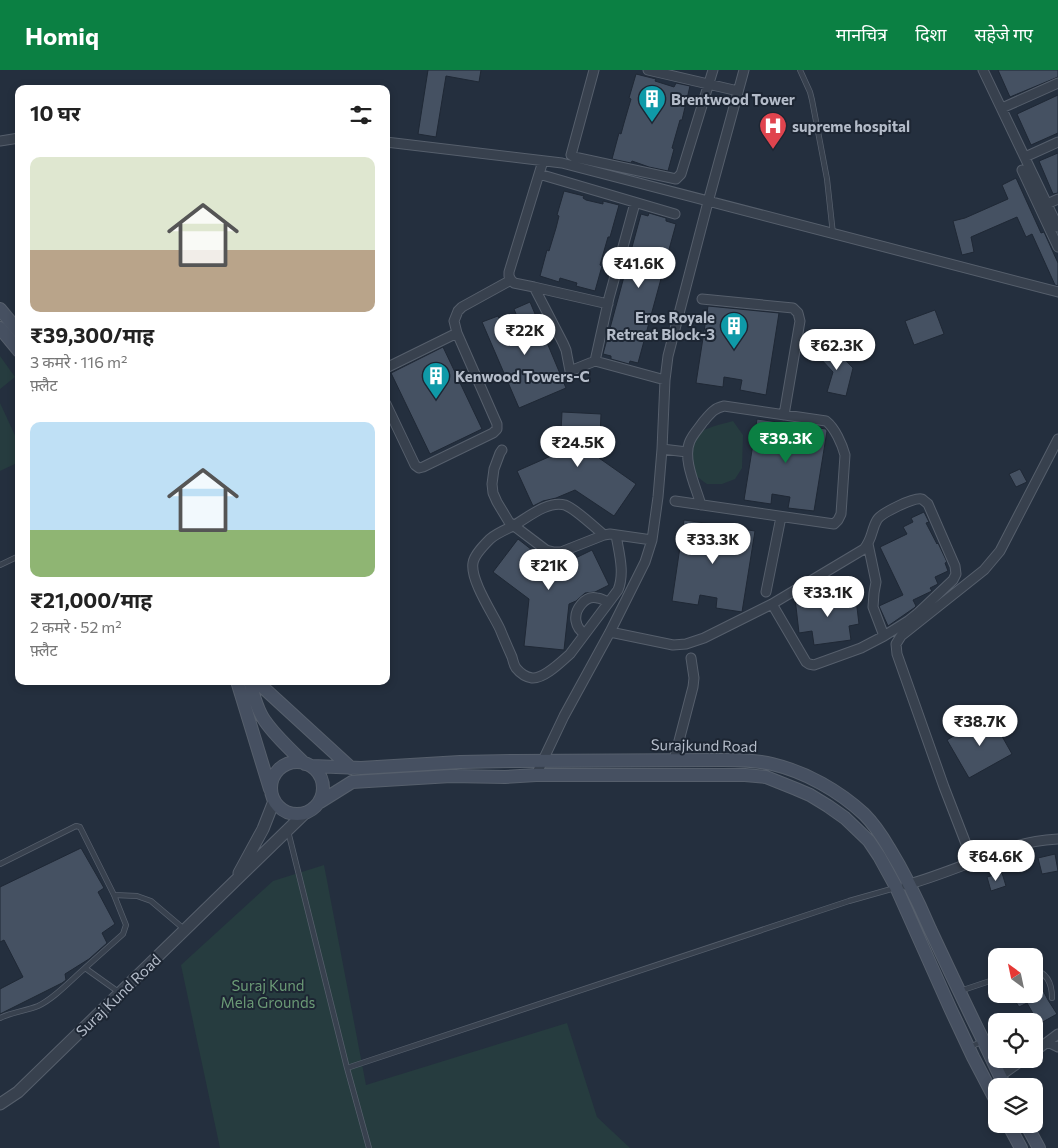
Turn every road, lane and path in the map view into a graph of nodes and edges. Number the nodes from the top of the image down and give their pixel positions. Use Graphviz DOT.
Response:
graph roads {
  1 [pos="594,70"];
  2 [pos="648,70"];
  3 [pos="713,70"];
  4 [pos="744,70"];
  5 [pos="800,70"];
  6 [pos="983,70"];
  7 [pos="1058,83"];
  8 [pos="708,85"];
  9 [pos="738,91"];
  10 [pos="1002,108"];
  11 [pos="15,139"];
  12 [pos="0,141"];
  13 [pos="390,142"];
  14 [pos="1058,142"];
  15 [pos="1025,157"];
  16 [pos="543,161"];
  17 [pos="1022,170"];
  18 [pos="539,174"];
  19 [pos="1058,199"];
  20 [pos="635,202"];
  21 [pos="708,202"];
  22 [pos="1047,204"];
  23 [pos="675,214"];
  24 [pos="1058,227"];
  25 [pos="834,234"];
  26 [pos="1058,246"];
  27 [pos="511,280"];
  28 [pos="534,287"];
  29 [pos="1058,292"];
  30 [pos="702,299"];
  31 [pos="608,304"];
  32 [pos="0,309"];
  33 [pos="15,327"];
  34 [pos="0,328"];
  35 [pos="457,332"];
  36 [pos="15,346"];
  37 [pos="595,361"];
  38 [pos="390,366"];
  39 [pos="665,380"];
  40 [pos="390,412"];
  41 [pos="784,415"];
  42 [pos="1058,439"];
  43 [pos="662,449"];
  44 [pos="502,450"];
  45 [pos="688,452"];
  46 [pos="674,501"];
  47 [pos="701,505"];
  48 [pos="781,517"];
  49 [pos="514,525"];
  50 [pos="604,535"];
  51 [pos="616,535"];
  52 [pos="652,540"];
  53 [pos="868,544"];
  54 [pos="15,558"];
  55 [pos="0,565"];
  56 [pos="766,592"];
  57 [pos="608,602"];
  58 [pos="772,604"];
  59 [pos="610,632"];
  60 [pos="584,634"];
  61 [pos="884,636"];
  62 [pos="691,658"];
  63 [pos="238,685"];
  64 [pos="251,685"];
  65 [pos="260,685"];
  66 [pos="544,760"];
  67 [pos="674,760"];
  68 [pos="308,765"];
  69 [pos="351,768"];
  70 [pos="536,775"];
  71 [pos="272,796"];
  72 [pos="320,802"];
  73 [pos="304,814"];
  74 [pos="288,830"];
  75 [pos="1058,839"];
  76 [pos="973,862"];
  77 [pos="0,864"];
  78 [pos="234,883"];
  79 [pos="909,884"];
  80 [pos="896,887"];
  81 [pos="114,895"];
  82 [pos="185,930"];
  83 [pos="85,968"];
  84 [pos="1043,974"];
  85 [pos="988,982"];
  86 [pos="959,991"];
  87 [pos="120,993"];
  88 [pos="1052,998"];
  89 [pos="0,1018"];
  90 [pos="1058,1034"];
  91 [pos="988,1039"];
  92 [pos="983,1041"];
  93 [pos="1048,1042"];
  94 [pos="1043,1046"];
  95 [pos="1058,1046"];
  96 [pos="969,1048"];
  97 [pos="347,1068"];
  98 [pos="1015,1068"];
  99 [pos="1001,1078"];
  100 [pos="1005,1078"];
  101 [pos="988,1085"];
  102 [pos="0,1104"];
  103 [pos="1013,1133"];
  104 [pos="1031,1133"];
  105 [pos="369,1148"];
  106 [pos="1021,1148"];
  107 [pos="1039,1148"];
  1 -- 8 [label="street"];
  2 -- 8 [label="street"];
  3 -- 8 [label="street"];
  4 -- 9 [label="street"];
  5 -- 25 [label="lane"];
  6 -- 10 [label="street"];
  7 -- 10 [label="street"];
  8 -- 9 [label="street"];
  9 -- 21 [label="street"];
  10 -- 15 [label="street"];
  11 -- 12 [label="street"];
  13 -- 16 [label="street"];
  14 -- 15 [label="street"];
  15 -- 22 [label="street"];
  16 -- 18 [label="street"];
  16 -- 21 [label="street"];
  17 -- 26 [label="street"];
  18 -- 20 [label="street"];
  18 -- 27 [label="street"];
  19 -- 22 [label="street"];
  20 -- 23 [label="street"];
  20 -- 31 [label="street"];
  21 -- 25 [label="street"];
  21 -- 39 [label="street"];
  22 -- 24 [label="street"];
  25 -- 29 [label="street"];
  27 -- 28 [label="street"];
  27 -- 35 [label="street"];
  28 -- 31 [label="street"];
  28 -- 37 [label="street"];
  30 -- 41 [label="street"];
  31 -- 37 [label="street"];
  32 -- 33 [label="main road"];
  34 -- 36 [label="main road"];
  35 -- 38 [label="street"];
  35 -- 40 [label="street"];
  37 -- 39 [label="street"];
  39 -- 43 [label="street"];
  41 -- 45 [label="street"];
  41 -- 48 [label="street"];
  42 -- 76 [label="street"];
  43 -- 45 [label="street"];
  43 -- 52 [label="street"];
  44 -- 49 [label="street"];
  45 -- 47 [label="street"];
  46 -- 47 [label="street"];
  47 -- 48 [label="street"];
  48 -- 56 [label="street"];
  49 -- 50 [label="street"];
  49 -- 50 [label="street"];
  49 -- 60 [label="street"];
  50 -- 51 [label="street"];
  51 -- 52 [label="street"];
  51 -- 57 [label="street"];
  52 -- 59 [label="street"];
  53 -- 58 [label="street"];
  53 -- 61 [label="street"];
  53 -- 61 [label="street"];
  54 -- 55 [label="lane"];
  57 -- 60 [label="street"];
  57 -- 60 [label="street"];
  58 -- 59 [label="street"];
  58 -- 61 [label="street"];
  59 -- 66 [label="street"];
  62 -- 67 [label="street"];
  63 -- 71 [label="main road"];
  64 -- 68 [label="main road"];
  65 -- 69 [label="main road"];
  66 -- 67 [label="main road, Surajkund Road"];
  66 -- 69 [label="main road, Surajkund Road"];
  66 -- 70 [label="street"];
  67 -- 79 [label="main road, Surajkund Road"];
  68 -- 69 [label="main road, Surajkund Road"];
  68 -- 71 [label="main road"];
  68 -- 72 [label="main road"];
  70 -- 72 [label="main road, Surajkund Road"];
  70 -- 80 [label="main road, Surajkund Road"];
  71 -- 73 [label="main road"];
  71 -- 78 [label="street"];
  72 -- 73 [label="main road"];
  73 -- 74 [label="street, Suraj Kund Road"];
  74 -- 78 [label="street, Suraj Kund Road"];
  74 -- 97 [label="lane"];
  75 -- 76 [label="street"];
  76 -- 79 [label="street"];
  77 -- 81 [label="lane"];
  78 -- 82 [label="street, Suraj Kund Road"];
  79 -- 80 [label="street"];
  79 -- 86 [label="main road, Surajkund Road"];
  80 -- 96 [label="main road, Surajkund Road"];
  80 -- 97 [label="lane"];
  81 -- 82 [label="lane"];
  81 -- 83 [label="lane"];
  82 -- 87 [label="street, Suraj Kund Road"];
  83 -- 87 [label="lane"];
  83 -- 89 [label="lane"];
  84 -- 88 [label="lane"];
  85 -- 86 [label="lane"];
  86 -- 92 [label="main road, Surajkund Road"];
  87 -- 102 [label="street, Suraj Kund Road"];
  90 -- 93 [label="street"];
  91 -- 92 [label="lane"];
  92 -- 96 [label="lane"];
  92 -- 99 [label="main road, Surajkund Road"];
  93 -- 94 [label="street"];
  93 -- 95 [label="street"];
  96 -- 101 [label="main road, Surajkund Road"];
  97 -- 105 [label="lane"];
  98 -- 100 [label="street"];
  103 -- 106 [label="main road"];
  104 -- 107 [label="main road"];
}
